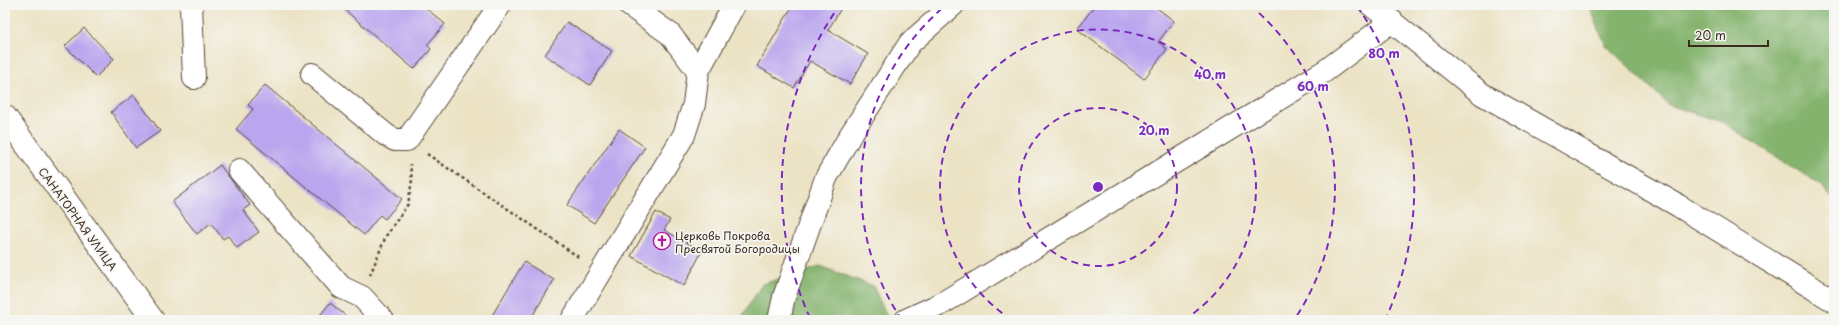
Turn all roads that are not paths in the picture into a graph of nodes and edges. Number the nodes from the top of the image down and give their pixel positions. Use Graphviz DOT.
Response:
graph roads {
  1 [pos="191,5"];
  2 [pos="500,5"];
  3 [pos="629,5"];
  4 [pos="734,5"];
  5 [pos="953,5"];
  6 [pos="1371,5"];
  7 [pos="1392,21"];
  8 [pos="698,71"];
  9 [pos="312,74"];
  10 [pos="194,78"];
  11 [pos="5,116"];
  12 [pos="239,170"];
  13 [pos="1834,301"];
  14 [pos="153,320"];
  15 [pos="383,320"];
  16 [pos="572,320"];
  17 [pos="779,320"];
  18 [pos="906,320"];
  1 -- 10 [label="street"];
  2 -- 9 [label="street"];
  3 -- 8 [label="street"];
  4 -- 8 [label="street"];
  5 -- 17 [label="street"];
  6 -- 7 [label="street"];
  7 -- 13 [label="street"];
  7 -- 18 [label="street"];
  8 -- 16 [label="street"];
  11 -- 14 [label="street, САНАТОРНАЯ УЛИЦА"];
  12 -- 15 [label="street"];
}
